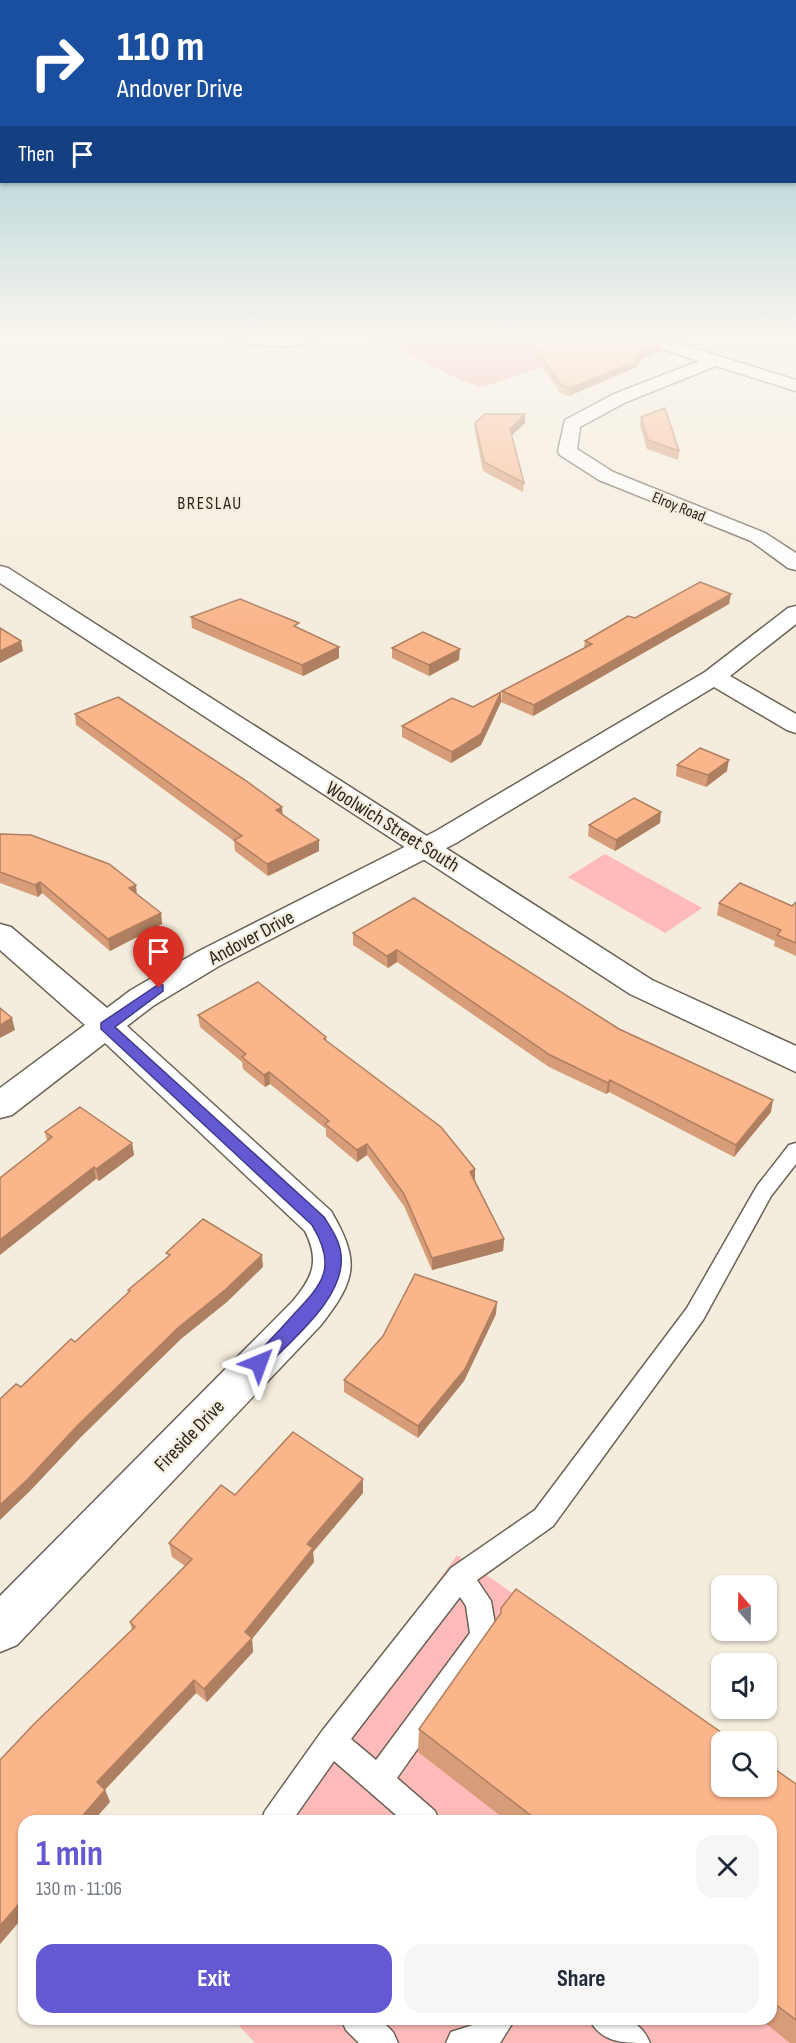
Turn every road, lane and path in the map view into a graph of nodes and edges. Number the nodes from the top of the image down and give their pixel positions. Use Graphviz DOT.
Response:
graph roads {
  1 [pos="570,432"];
  2 [pos="796,563"];
  3 [pos="0,573"];
  4 [pos="796,613"];
  5 [pos="714,677"];
  6 [pos="796,724"];
  7 [pos="425,847"];
  8 [pos="0,934"];
  9 [pos="106,1026"];
  10 [pos="796,1060"];
  11 [pos="0,1106"];
  12 [pos="796,1150"];
  13 [pos="460,1577"];
  14 [pos="0,1629"];
  15 [pos="332,1741"];
  16 [pos="378,1780"];
  17 [pos="279,1815"];
  18 [pos="418,1815"];
  19 [pos="363,2025"];
  20 [pos="494,2025"];
  21 [pos="612,2025"];
  22 [pos="382,2043"];
  23 [pos="462,2043"];
  24 [pos="634,2043"];
  1 -- 2 [label="street, Elroy Road"];
  3 -- 7 [label="street, Woolwich Street South"];
  4 -- 5 [label="street"];
  5 -- 6 [label="street"];
  5 -- 7 [label="street"];
  7 -- 9 [label="street, Andover Drive"];
  7 -- 10 [label="street, Woolwich Street South"];
  8 -- 9 [label="street, Fireside Drive"];
  9 -- 11 [label="street, Andover Drive"];
  9 -- 14 [label="street, Fireside Drive"];
  12 -- 13 [label="lane"];
  13 -- 15 [label="lane"];
  13 -- 16 [label="lane"];
  15 -- 16 [label="lane"];
  15 -- 17 [label="lane"];
  16 -- 18 [label="lane"];
  19 -- 22 [label="lane"];
  20 -- 23 [label="lane"];
  21 -- 24 [label="lane"];
}
